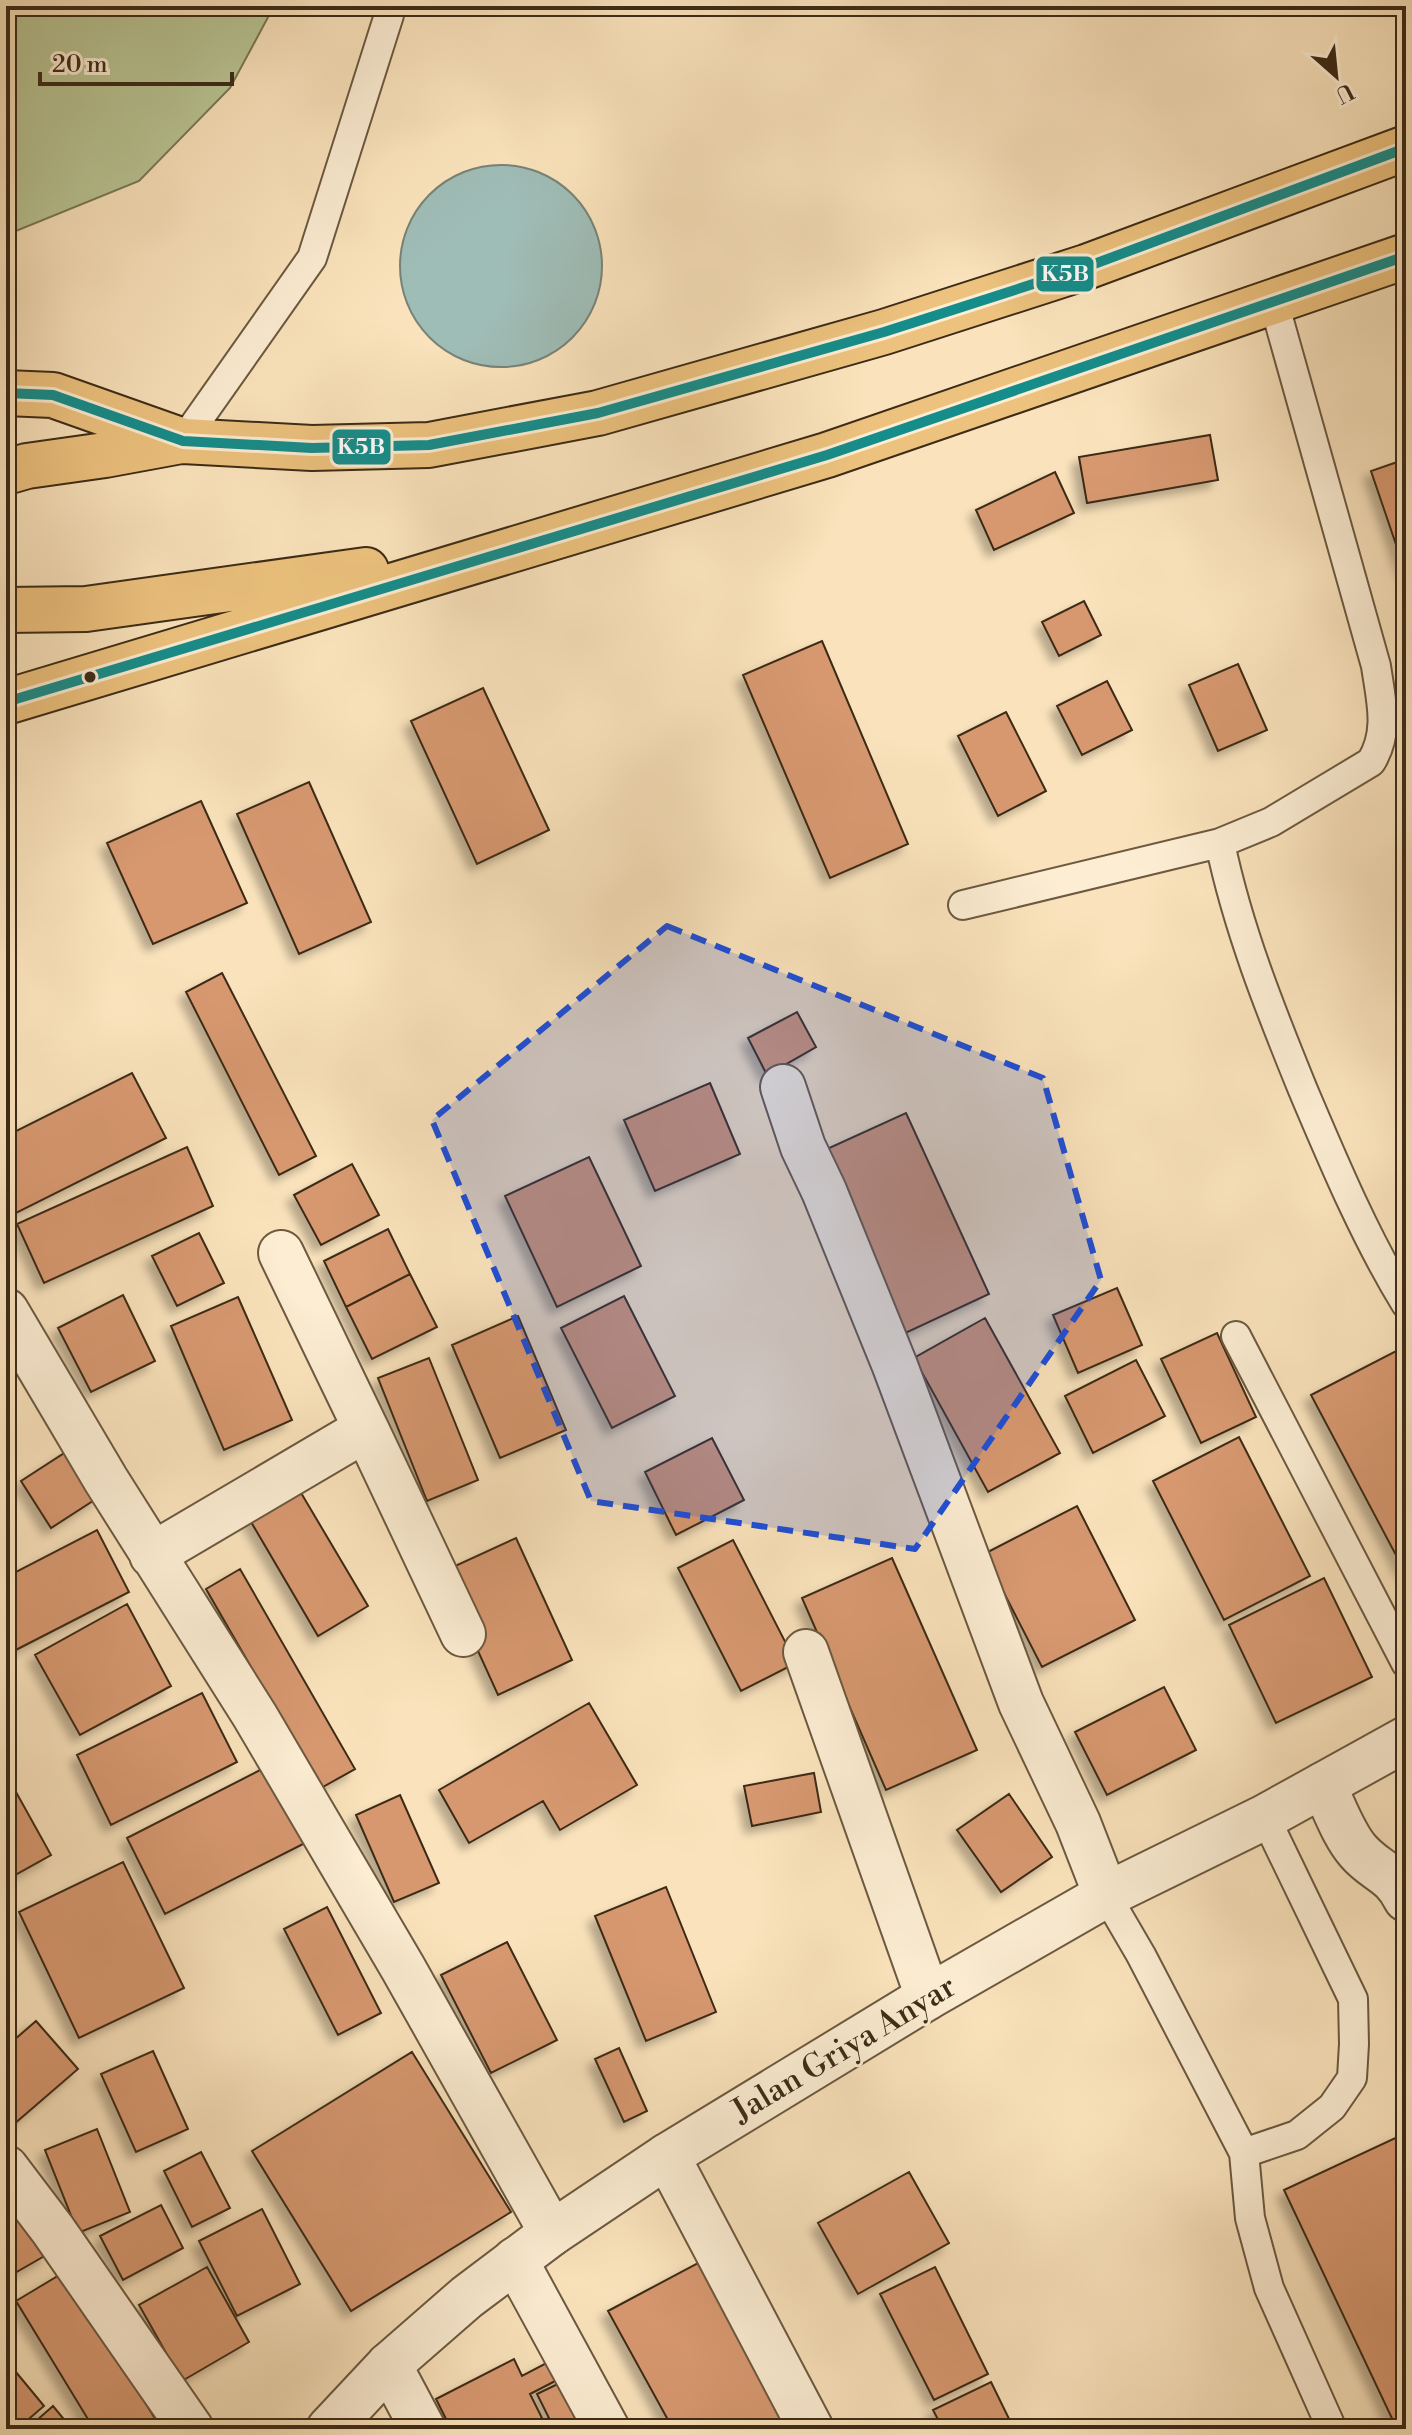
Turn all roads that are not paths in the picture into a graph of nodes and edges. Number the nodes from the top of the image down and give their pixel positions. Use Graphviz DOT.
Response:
graph roads {
  1 [pos="389,6"];
  2 [pos="1406,148"];
  3 [pos="1406,256"];
  4 [pos="1274,303"];
  5 [pos="6,393"];
  6 [pos="183,441"];
  7 [pos="6,472"];
  8 [pos="499,552"];
  9 [pos="6,610"];
  10 [pos="6,702"];
  11 [pos="1220,843"];
  12 [pos="963,905"];
  13 [pos="783,1087"];
  14 [pos="281,1253"];
  15 [pos="1406,1304"];
  16 [pos="6,1311"];
  17 [pos="1236,1336"];
  18 [pos="366,1429"];
  19 [pos="152,1555"];
  20 [pos="463,1634"];
  21 [pos="806,1652"];
  22 [pos="1406,1663"];
  23 [pos="1406,1739"];
  24 [pos="1323,1785"];
  25 [pos="1265,1817"];
  26 [pos="1106,1895"];
  27 [pos="1406,1899"];
  28 [pos="928,1997"];
  29 [pos="1244,2153"];
  30 [pos="667,2156"];
  31 [pos="6,2168"];
  32 [pos="552,2233"];
  33 [pos="515,2260"];
  34 [pos="389,2365"];
  35 [pos="191,2429"];
  36 [pos="329,2429"];
  37 [pos="423,2429"];
  38 [pos="607,2429"];
  39 [pos="811,2429"];
  40 [pos="1332,2429"];
  1 -- 6 [label="lane"];
  2 -- 6 [label="highway"];
  3 -- 4 [label="highway"];
  4 -- 8 [label="highway"];
  4 -- 11 [label="lane"];
  5 -- 6 [label="highway"];
  6 -- 7 [label="highway"];
  8 -- 9 [label="highway"];
  8 -- 10 [label="highway"];
  11 -- 12 [label="lane"];
  11 -- 15 [label="lane"];
  13 -- 26 [label="street"];
  14 -- 18 [label="street"];
  16 -- 19 [label="street"];
  17 -- 22 [label="lane"];
  18 -- 19 [label="street"];
  18 -- 20 [label="street"];
  19 -- 32 [label="street"];
  21 -- 28 [label="street"];
  23 -- 24 [label="street, Jalan Griya Anyar"];
  24 -- 25 [label="street, Jalan Griya Anyar"];
  24 -- 27 [label="street"];
  25 -- 26 [label="street, Jalan Griya Anyar"];
  25 -- 29 [label="lane"];
  26 -- 28 [label="street, Jalan Griya Anyar"];
  26 -- 29 [label="lane"];
  28 -- 30 [label="street, Jalan Griya Anyar"];
  29 -- 40 [label="lane"];
  30 -- 32 [label="street, Jalan Griya Anyar"];
  30 -- 39 [label="street"];
  31 -- 35 [label="street"];
  32 -- 33 [label="street, Jalan Griya Anyar"];
  33 -- 34 [label="street, Jalan Griya Anyar"];
  33 -- 38 [label="street"];
  34 -- 36 [label="street, Jalan Griya Anyar"];
  34 -- 37 [label="street"];
}
